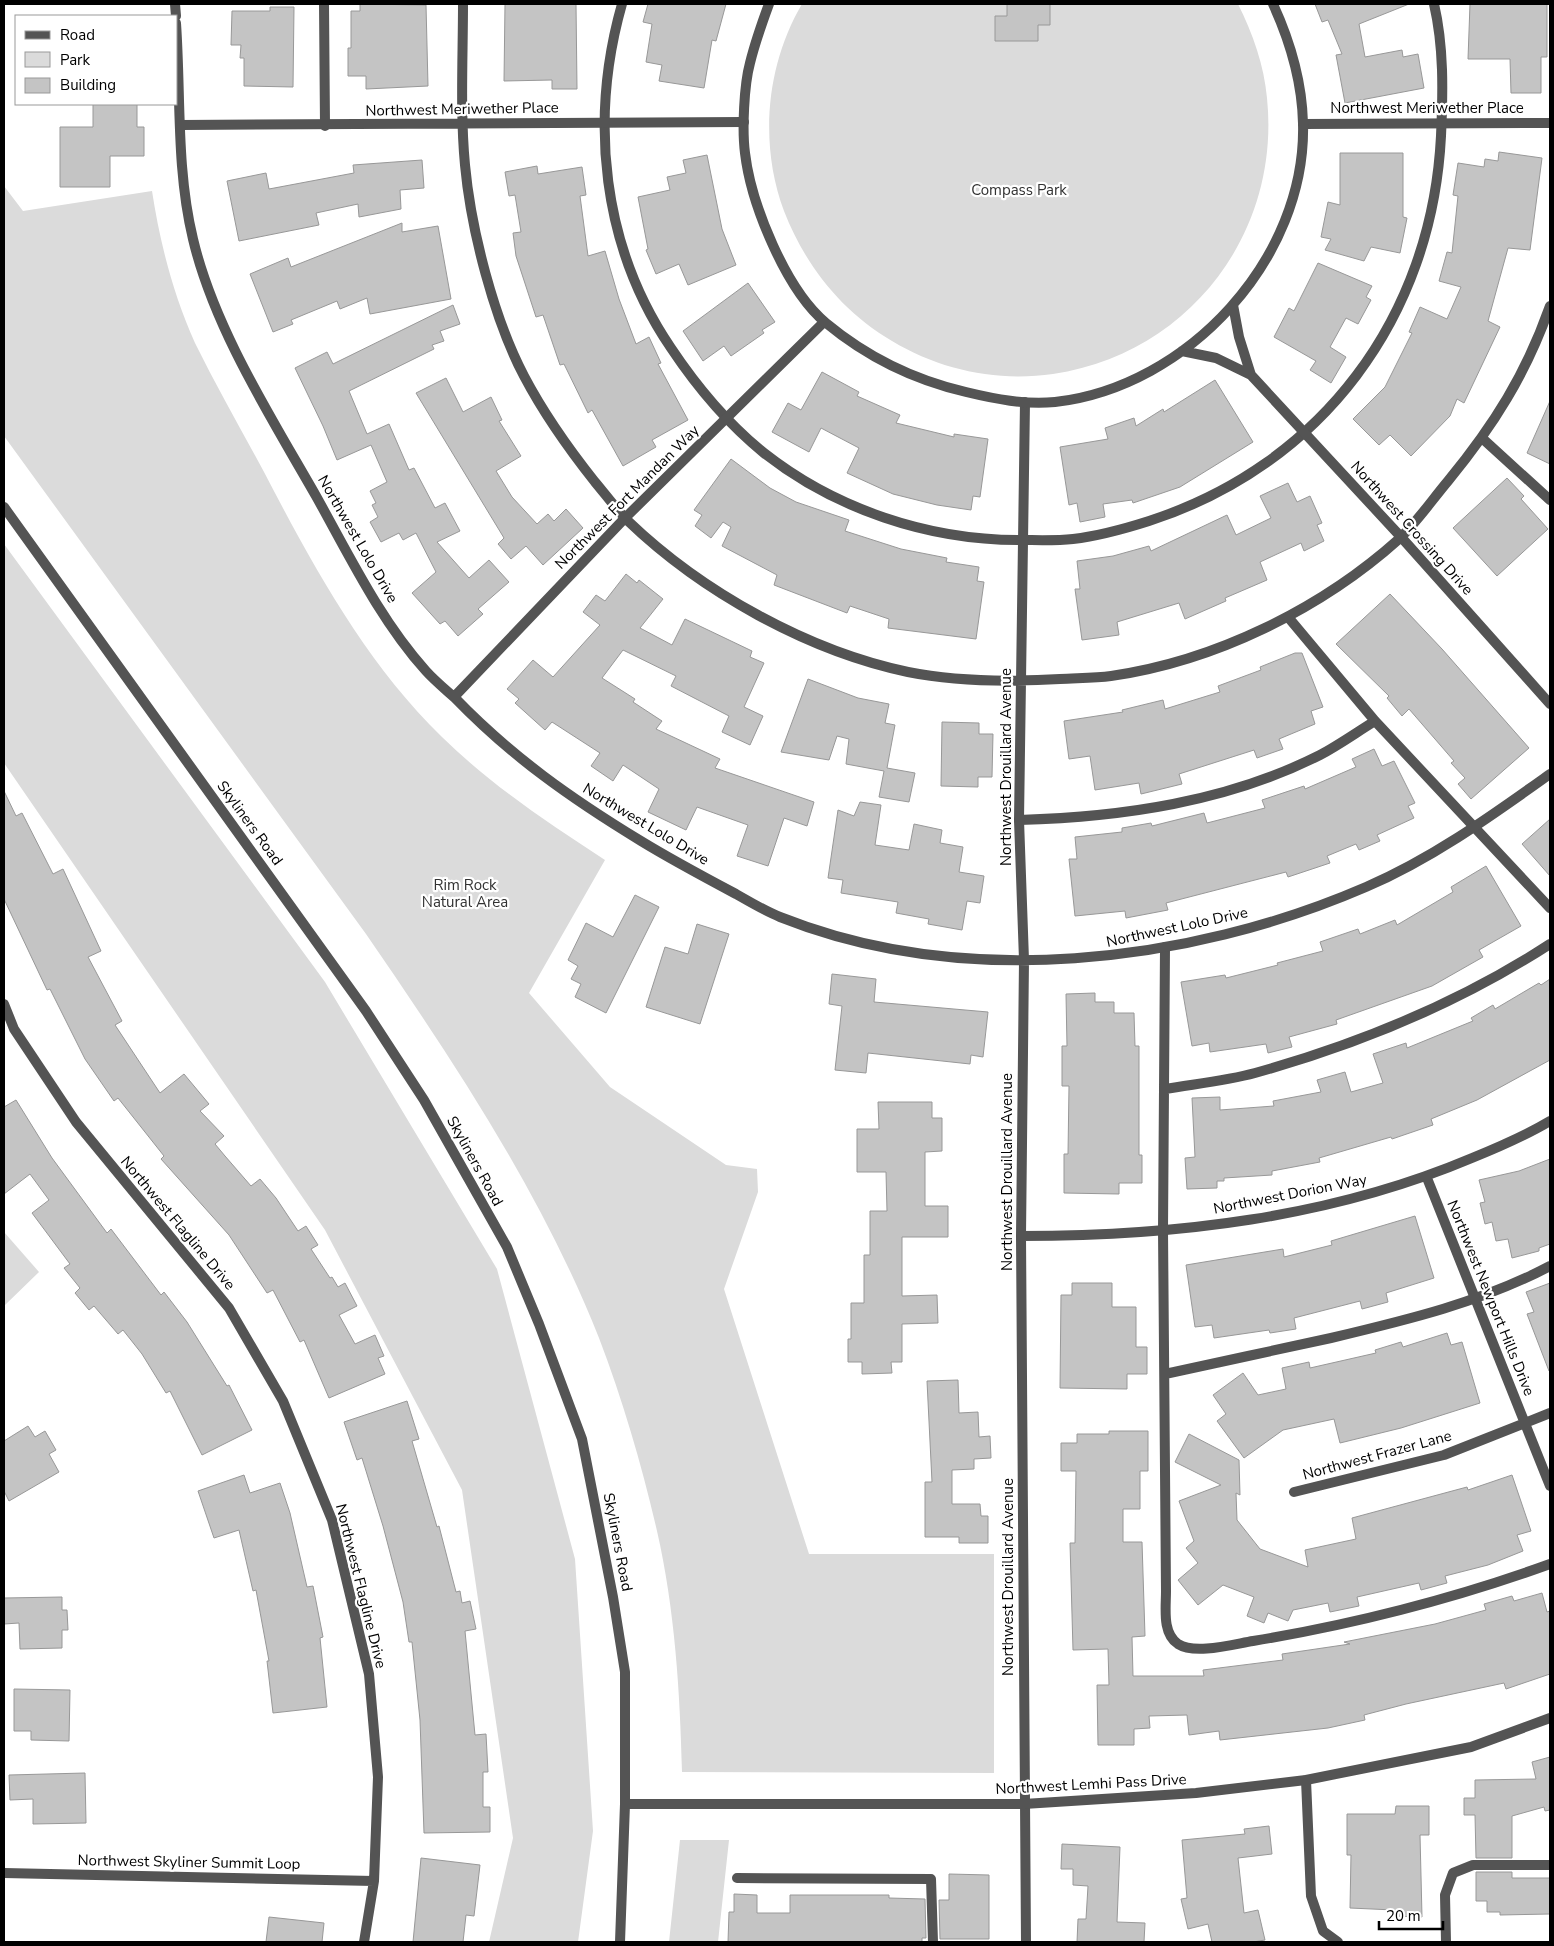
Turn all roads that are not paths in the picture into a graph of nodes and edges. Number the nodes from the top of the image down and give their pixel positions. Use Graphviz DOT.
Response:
graph roads {
  1 [pos="324,4"];
  2 [pos="463,4"];
  3 [pos="622,4"];
  4 [pos="769,4"];
  5 [pos="1273,4"];
  6 [pos="1434,4"];
  7 [pos="178,64"];
  8 [pos="744,122"];
  9 [pos="463,123"];
  10 [pos="604,123"];
  11 [pos="1442,123"];
  12 [pos="1550,123"];
  13 [pos="1303,124"];
  14 [pos="181,125"];
  15 [pos="325,126"];
  16 [pos="1233,305"];
  17 [pos="1550,306"];
  18 [pos="824,322"];
  19 [pos="1182,351"];
  20 [pos="1250,375"];
  21 [pos="1025,402"];
  22 [pos="727,419"];
  23 [pos="1305,434"];
  24 [pos="1483,439"];
  25 [pos="1550,500"];
  26 [pos="4,507"];
  27 [pos="625,518"];
  28 [pos="1401,537"];
  29 [pos="1023,540"];
  30 [pos="1288,617"];
  31 [pos="1020,682"];
  32 [pos="454,697"];
  33 [pos="1550,704"];
  34 [pos="1376,722"];
  35 [pos="1550,774"];
  36 [pos="1019,820"];
  37 [pos="1475,827"];
  38 [pos="1550,908"];
  39 [pos="1550,944"];
  40 [pos="1164,948"];
  41 [pos="1024,960"];
  42 [pos="4,1004"];
  43 [pos="1165,1089"];
  44 [pos="1550,1121"];
  45 [pos="1427,1178"];
  46 [pos="1163,1230"];
  47 [pos="1021,1236"];
  48 [pos="1550,1266"];
  49 [pos="1476,1300"];
  50 [pos="1165,1374"];
  51 [pos="1550,1413"];
  52 [pos="1525,1424"];
  53 [pos="1550,1486"];
  54 [pos="1294,1492"];
  55 [pos="1550,1564"];
  56 [pos="1550,1718"];
  57 [pos="1306,1780"];
  58 [pos="625,1804"];
  59 [pos="1024,1804"];
  60 [pos="1550,1865"];
  61 [pos="4,1873"];
  62 [pos="737,1878"];
  63 [pos="374,1881"];
  64 [pos="364,1942"];
  65 [pos="620,1942"];
  66 [pos="932,1942"];
  67 [pos="1026,1942"];
  68 [pos="1338,1942"];
  69 [pos="1446,1942"];
  1 -- 15 [label="street"];
  2 -- 9 [label="street"];
  3 -- 10 [label="street"];
  4 -- 8 [label="street"];
  5 -- 13 [label="street"];
  6 -- 11 [label="street"];
  7 -- 14 [label="street, Northwest Lolo Drive"];
  8 -- 10 [label="street, Northwest Meriwether Place"];
  8 -- 18 [label="street"];
  9 -- 10 [label="street, Northwest Meriwether Place"];
  9 -- 15 [label="street, Northwest Meriwether Place"];
  9 -- 27 [label="street"];
  10 -- 22 [label="street"];
  11 -- 12 [label="street, Northwest Meriwether Place"];
  11 -- 13 [label="street, Northwest Meriwether Place"];
  11 -- 23 [label="street"];
  13 -- 16 [label="street"];
  14 -- 15 [label="street, Northwest Meriwether Place"];
  14 -- 32 [label="street, Northwest Lolo Drive"];
  16 -- 19 [label="street"];
  16 -- 20 [label="street, Northwest Crossing Drive"];
  17 -- 24 [label="street"];
  18 -- 21 [label="street"];
  18 -- 22 [label="street, Northwest Fort Mandan Way"];
  19 -- 20 [label="street, Northwest Crossing Drive"];
  19 -- 21 [label="street"];
  20 -- 23 [label="street, Northwest Crossing Drive"];
  21 -- 29 [label="street, Northwest Drouillard Avenue"];
  22 -- 27 [label="street, Northwest Fort Mandan Way"];
  22 -- 29 [label="street"];
  23 -- 28 [label="street, Northwest Crossing Drive"];
  23 -- 29 [label="street"];
  24 -- 25 [label="street"];
  24 -- 28 [label="street"];
  26 -- 58 [label="street, Skyliners Road"];
  27 -- 31 [label="street"];
  27 -- 32 [label="street, Northwest Fort Mandan Way"];
  28 -- 30 [label="street"];
  28 -- 33 [label="street, Northwest Crossing Drive"];
  29 -- 31 [label="street, Northwest Drouillard Avenue"];
  30 -- 31 [label="street"];
  30 -- 34 [label="street"];
  31 -- 36 [label="street, Northwest Drouillard Avenue"];
  32 -- 41 [label="street, Northwest Lolo Drive"];
  34 -- 36 [label="street"];
  34 -- 37 [label="street"];
  35 -- 37 [label="street, Northwest Lolo Drive"];
  36 -- 41 [label="street, Northwest Drouillard Avenue"];
  37 -- 38 [label="street"];
  37 -- 40 [label="street, Northwest Lolo Drive"];
  39 -- 43 [label="street"];
  40 -- 41 [label="street, Northwest Lolo Drive"];
  40 -- 43 [label="street"];
  41 -- 47 [label="street, Northwest Drouillard Avenue"];
  42 -- 63 [label="street, Northwest Flagline Drive"];
  43 -- 46 [label="street"];
  44 -- 45 [label="street, Northwest Dorion Way"];
  45 -- 46 [label="street, Northwest Dorion Way"];
  45 -- 49 [label="street, Northwest Newport Hills Drive"];
  46 -- 47 [label="street, Northwest Dorion Way"];
  46 -- 50 [label="street"];
  47 -- 59 [label="street, Northwest Drouillard Avenue"];
  48 -- 49 [label="street"];
  49 -- 50 [label="street"];
  49 -- 52 [label="street, Northwest Newport Hills Drive"];
  50 -- 55 [label="street"];
  51 -- 52 [label="street, Northwest Frazer Lane"];
  52 -- 53 [label="street, Northwest Newport Hills Drive"];
  52 -- 54 [label="street, Northwest Frazer Lane"];
  56 -- 57 [label="street, Northwest Lemhi Pass Drive"];
  57 -- 59 [label="street, Northwest Lemhi Pass Drive"];
  57 -- 68 [label="street"];
  58 -- 59 [label="street, Northwest Lemhi Pass Drive"];
  58 -- 65 [label="street, Skyliners Road"];
  59 -- 67 [label="street, Northwest Drouillard Avenue"];
  60 -- 69 [label="street"];
  61 -- 63 [label="street, Northwest Skyliner Summit Loop"];
  62 -- 66 [label="street"];
  63 -- 64 [label="street, Northwest Flagline Drive"];
}
